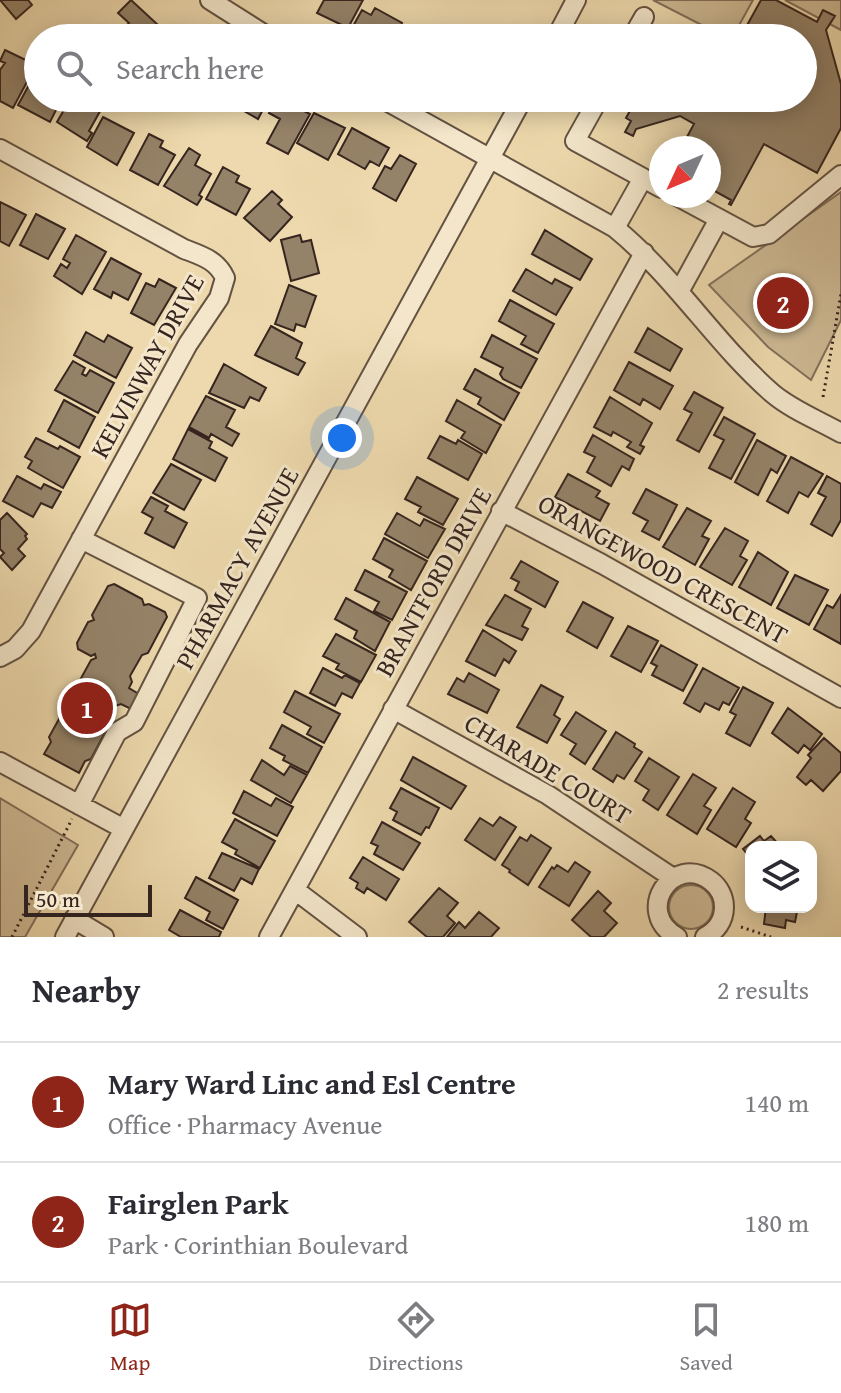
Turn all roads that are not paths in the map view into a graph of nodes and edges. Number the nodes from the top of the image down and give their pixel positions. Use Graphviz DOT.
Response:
graph roads {
  1 [pos="210,0"];
  2 [pos="576,0"];
  3 [pos="644,17"];
  4 [pos="248,24"];
  5 [pos="563,24"];
  6 [pos="640,24"];
  7 [pos="406,112"];
  8 [pos="515,112"];
  9 [pos="591,112"];
  10 [pos="0,149"];
  11 [pos="490,158"];
  12 [pos="841,175"];
  13 [pos="643,178"];
  14 [pos="649,181"];
  15 [pos="699,208"];
  16 [pos="719,219"];
  17 [pos="615,228"];
  18 [pos="644,253"];
  19 [pos="679,292"];
  20 [pos="841,433"];
  21 [pos="501,511"];
  22 [pos="81,539"];
  23 [pos="0,657"];
  24 [pos="841,698"];
  25 [pos="393,709"];
  26 [pos="0,762"];
  27 [pos="79,805"];
  28 [pos="124,829"];
  29 [pos="673,878"];
  30 [pos="295,890"];
  31 [pos="74,919"];
  32 [pos="65,937"];
  33 [pos="104,937"];
  34 [pos="269,937"];
  35 [pos="357,937"];
  36 [pos="677,937"];
  37 [pos="705,937"];
  1 -- 4 [label="street"];
  2 -- 5 [label="street"];
  3 -- 6 [label="street"];
  7 -- 11 [label="street"];
  8 -- 11 [label="street, PHARMACY AVENUE"];
  9 -- 13 [label="street"];
  10 -- 22 [label="street, KELVINWAY DRIVE"];
  11 -- 17 [label="street"];
  11 -- 28 [label="street, PHARMACY AVENUE"];
  12 -- 16 [label="street"];
  13 -- 14 [label="street"];
  13 -- 17 [label="street"];
  15 -- 16 [label="street"];
  16 -- 19 [label="street"];
  17 -- 18 [label="street"];
  18 -- 19 [label="street"];
  18 -- 21 [label="street, BRANTFORD DRIVE"];
  19 -- 20 [label="street"];
  21 -- 24 [label="street, ORANGEWOOD CRESCENT"];
  21 -- 25 [label="street, BRANTFORD DRIVE"];
  22 -- 23 [label="street, KELVINWAY DRIVE"];
  22 -- 27 [label="street"];
  25 -- 29 [label="street, CHARADE COURT"];
  25 -- 30 [label="street, BRANTFORD DRIVE"];
  26 -- 27 [label="street"];
  27 -- 28 [label="street"];
  28 -- 31 [label="street, PHARMACY AVENUE"];
  29 -- 36 [label="street"];
  29 -- 37 [label="street, CHARADE COURT"];
  30 -- 34 [label="street, BRANTFORD DRIVE"];
  30 -- 35 [label="street"];
  31 -- 32 [label="street, PHARMACY AVENUE"];
  31 -- 33 [label="street"];
}
